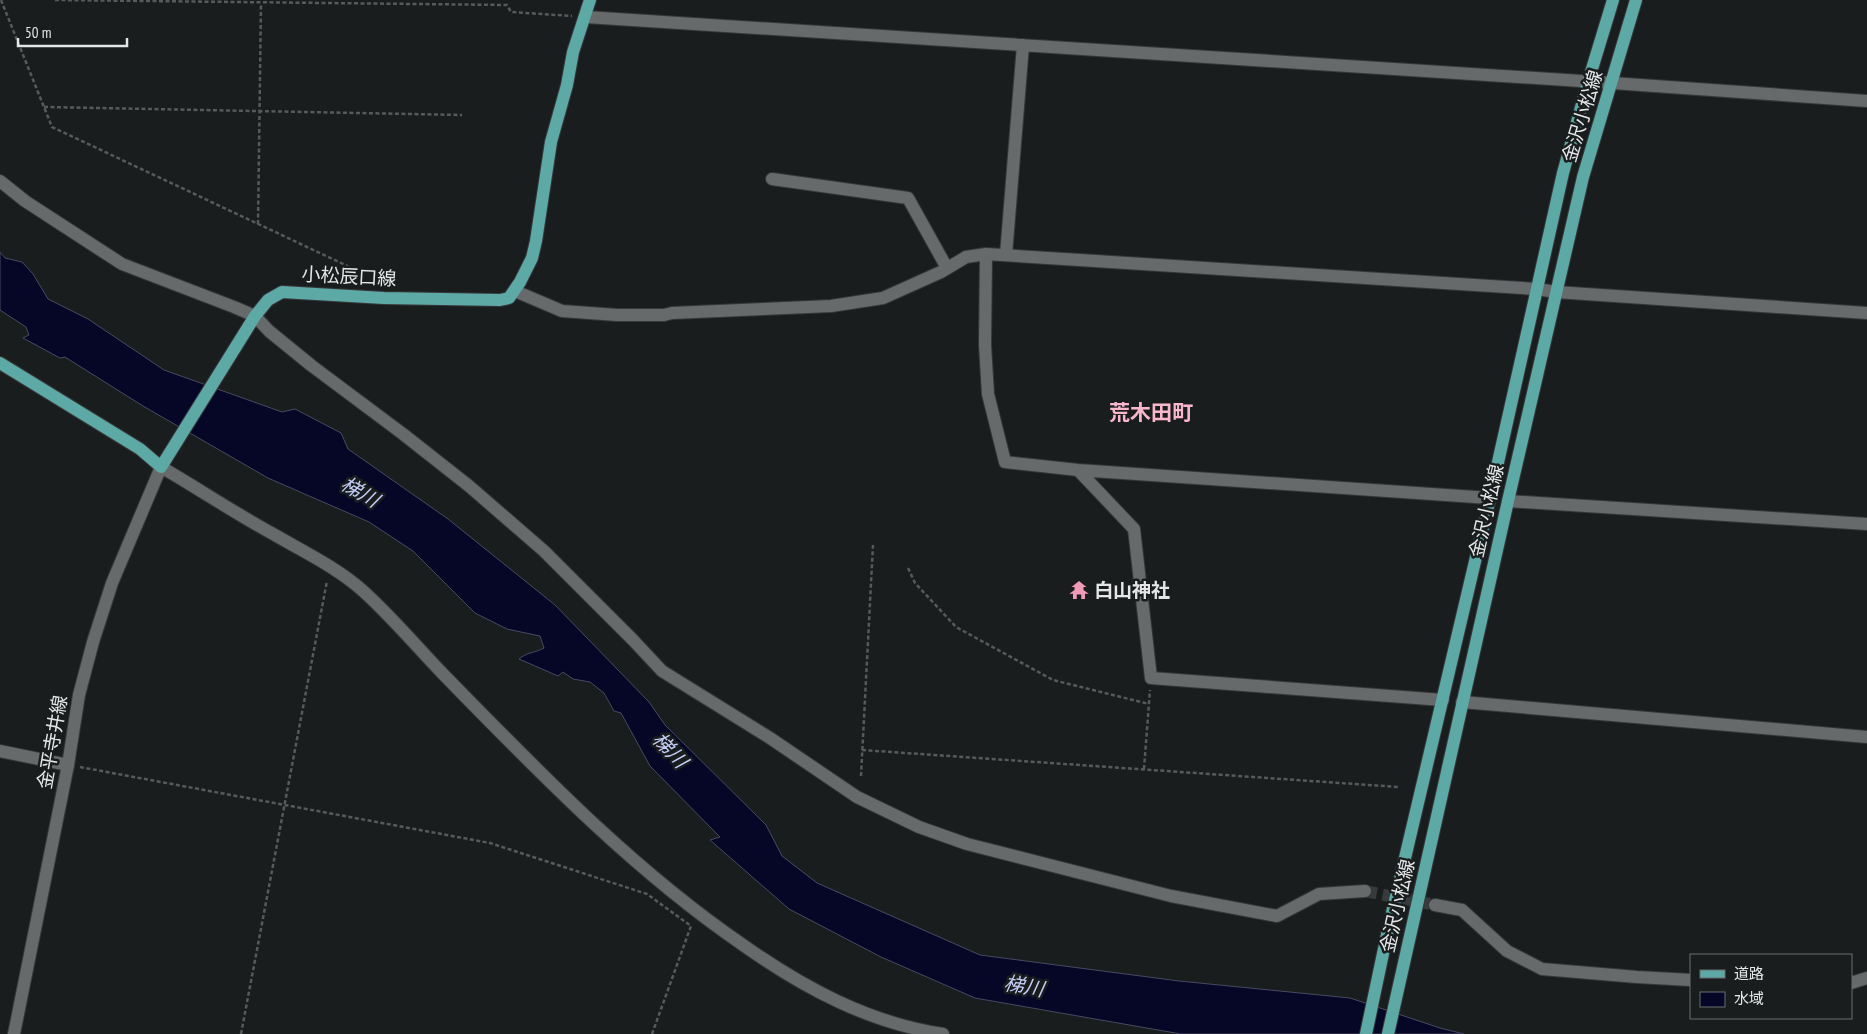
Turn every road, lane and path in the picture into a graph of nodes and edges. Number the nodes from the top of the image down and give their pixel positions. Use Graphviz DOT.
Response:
graph roads {
  1 [pos="1,0"];
  2 [pos="55,0"];
  3 [pos="590,0"];
  4 [pos="1613,0"];
  5 [pos="1636,0"];
  6 [pos="261,2"];
  7 [pos="586,17"];
  8 [pos="1023,45"];
  9 [pos="1588,82"];
  10 [pos="1612,82"];
  11 [pos="1867,101"];
  12 [pos="44,107"];
  13 [pos="259,112"];
  14 [pos="462,115"];
  15 [pos="772,179"];
  16 [pos="0,181"];
  17 [pos="258,224"];
  18 [pos="986,254"];
  19 [pos="1006,255"];
  20 [pos="947,268"];
  21 [pos="356,270"];
  22 [pos="1537,289"];
  23 [pos="515,291"];
  24 [pos="1556,292"];
  25 [pos="1867,313"];
  26 [pos="253,319"];
  27 [pos="0,363"];
  28 [pos="163,463"];
  29 [pos="1078,470"];
  30 [pos="1490,498"];
  31 [pos="1508,501"];
  32 [pos="1867,524"];
  33 [pos="873,545"];
  34 [pos="330,568"];
  35 [pos="908,568"];
  36 [pos="1152,678"];
  37 [pos="1442,700"];
  38 [pos="1462,702"];
  39 [pos="1149,704"];
  40 [pos="1867,737"];
  41 [pos="862,750"];
  42 [pos="0,751"];
  43 [pos="68,765"];
  44 [pos="1144,769"];
  45 [pos="861,776"];
  46 [pos="1398,787"];
  47 [pos="283,806"];
  48 [pos="1365,891"];
  49 [pos="1435,905"];
  50 [pos="1867,978"];
  51 [pos="1690,980"];
  52 [pos="1852,983"];
  53 [pos="14,1034"];
  54 [pos="241,1034"];
  55 [pos="652,1034"];
  56 [pos="943,1034"];
  57 [pos="1366,1034"];
  58 [pos="1388,1034"];
  1 -- 12 [label="path"];
  2 -- 6 [label="path"];
  3 -- 7 [label="main road"];
  4 -- 9 [label="main road, 金沢小松線"];
  5 -- 10 [label="main road, 金沢小松線"];
  6 -- 7 [label="path"];
  6 -- 13 [label="path"];
  7 -- 8 [label="street"];
  7 -- 23 [label="main road"];
  8 -- 9 [label="street"];
  8 -- 19 [label="street"];
  9 -- 10 [label="street"];
  9 -- 22 [label="main road, 金沢小松線"];
  10 -- 11 [label="street"];
  10 -- 24 [label="main road, 金沢小松線"];
  12 -- 13 [label="path"];
  12 -- 17 [label="path"];
  13 -- 14 [label="path"];
  13 -- 17 [label="path"];
  15 -- 20 [label="street"];
  16 -- 26 [label="street"];
  17 -- 21 [label="path"];
  18 -- 19 [label="street"];
  18 -- 20 [label="street"];
  18 -- 29 [label="street"];
  19 -- 22 [label="street"];
  20 -- 23 [label="street"];
  22 -- 24 [label="street"];
  22 -- 30 [label="main road, 金沢小松線"];
  23 -- 26 [label="main road, 小松辰口線"];
  24 -- 25 [label="street"];
  24 -- 31 [label="main road, 金沢小松線"];
  26 -- 28 [label="main road, 小松辰口線"];
  26 -- 48 [label="street"];
  27 -- 28 [label="main road"];
  28 -- 34 [label="street"];
  28 -- 43 [label="street, 金平寺井線"];
  29 -- 30 [label="street"];
  29 -- 36 [label="street"];
  30 -- 37 [label="main road, 金沢小松線"];
  31 -- 32 [label="street"];
  31 -- 38 [label="main road, 金沢小松線"];
  33 -- 41 [label="path"];
  34 -- 47 [label="path"];
  34 -- 56 [label="street"];
  35 -- 39 [label="path"];
  36 -- 37 [label="street"];
  36 -- 39 [label="path"];
  37 -- 57 [label="main road, 金沢小松線"];
  38 -- 40 [label="street"];
  38 -- 58 [label="main road, 金沢小松線"];
  39 -- 44 [label="path"];
  41 -- 44 [label="path"];
  41 -- 45 [label="path"];
  42 -- 43 [label="street"];
  43 -- 47 [label="path"];
  43 -- 53 [label="street, 金平寺井線"];
  44 -- 46 [label="path"];
  47 -- 54 [label="path"];
  47 -- 55 [label="path"];
  49 -- 51 [label="street"];
  50 -- 52 [label="street"];
}
